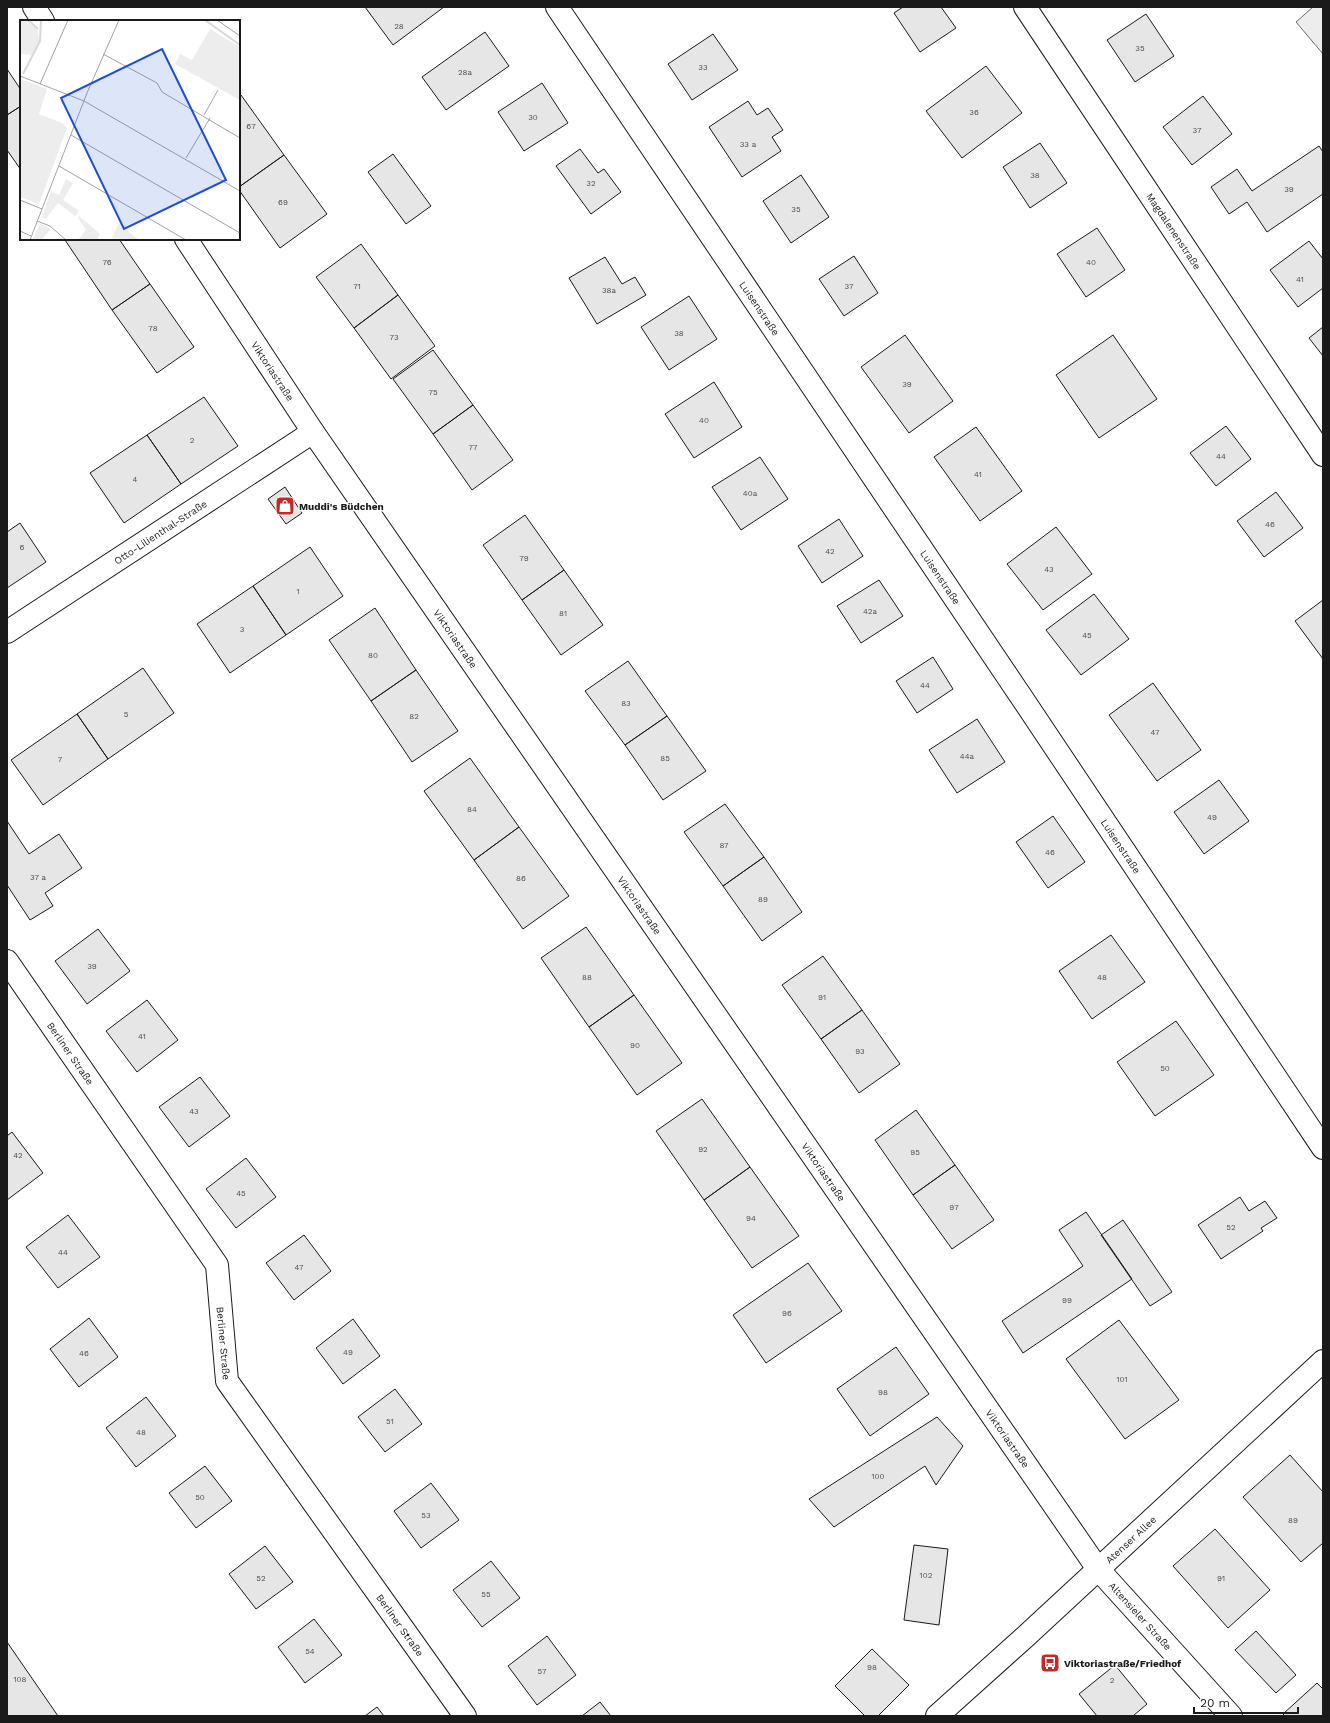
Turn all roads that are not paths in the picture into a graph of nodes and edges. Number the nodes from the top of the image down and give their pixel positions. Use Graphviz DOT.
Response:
graph roads {
  1 [pos="34,7"];
  2 [pos="557,7"];
  3 [pos="1025,7"];
  4 [pos="42,20"];
  5 [pos="187,240"];
  6 [pos="313,432"];
  7 [pos="1323,455"];
  8 [pos="7,632"];
  9 [pos="7,961"];
  10 [pos="1323,1148"];
  11 [pos="1323,1361"];
  12 [pos="1098,1569"];
  13 [pos="465,1716"];
  14 [pos="937,1716"];
  15 [pos="1231,1716"];
  1 -- 4 [label="street"];
  2 -- 10 [label="street, Luisenstraße"];
  3 -- 7 [label="street, Magdalenenstraße"];
  5 -- 6 [label="street, Viktoriastraße"];
  6 -- 8 [label="street, Otto-Lilienthal-Straße"];
  6 -- 12 [label="street, Viktoriastraße"];
  9 -- 13 [label="street, Berliner Straße"];
  11 -- 12 [label="street, Atenser Allee"];
  12 -- 14 [label="street, Atenser Allee"];
  12 -- 15 [label="street, Altensieler Straße"];
}
